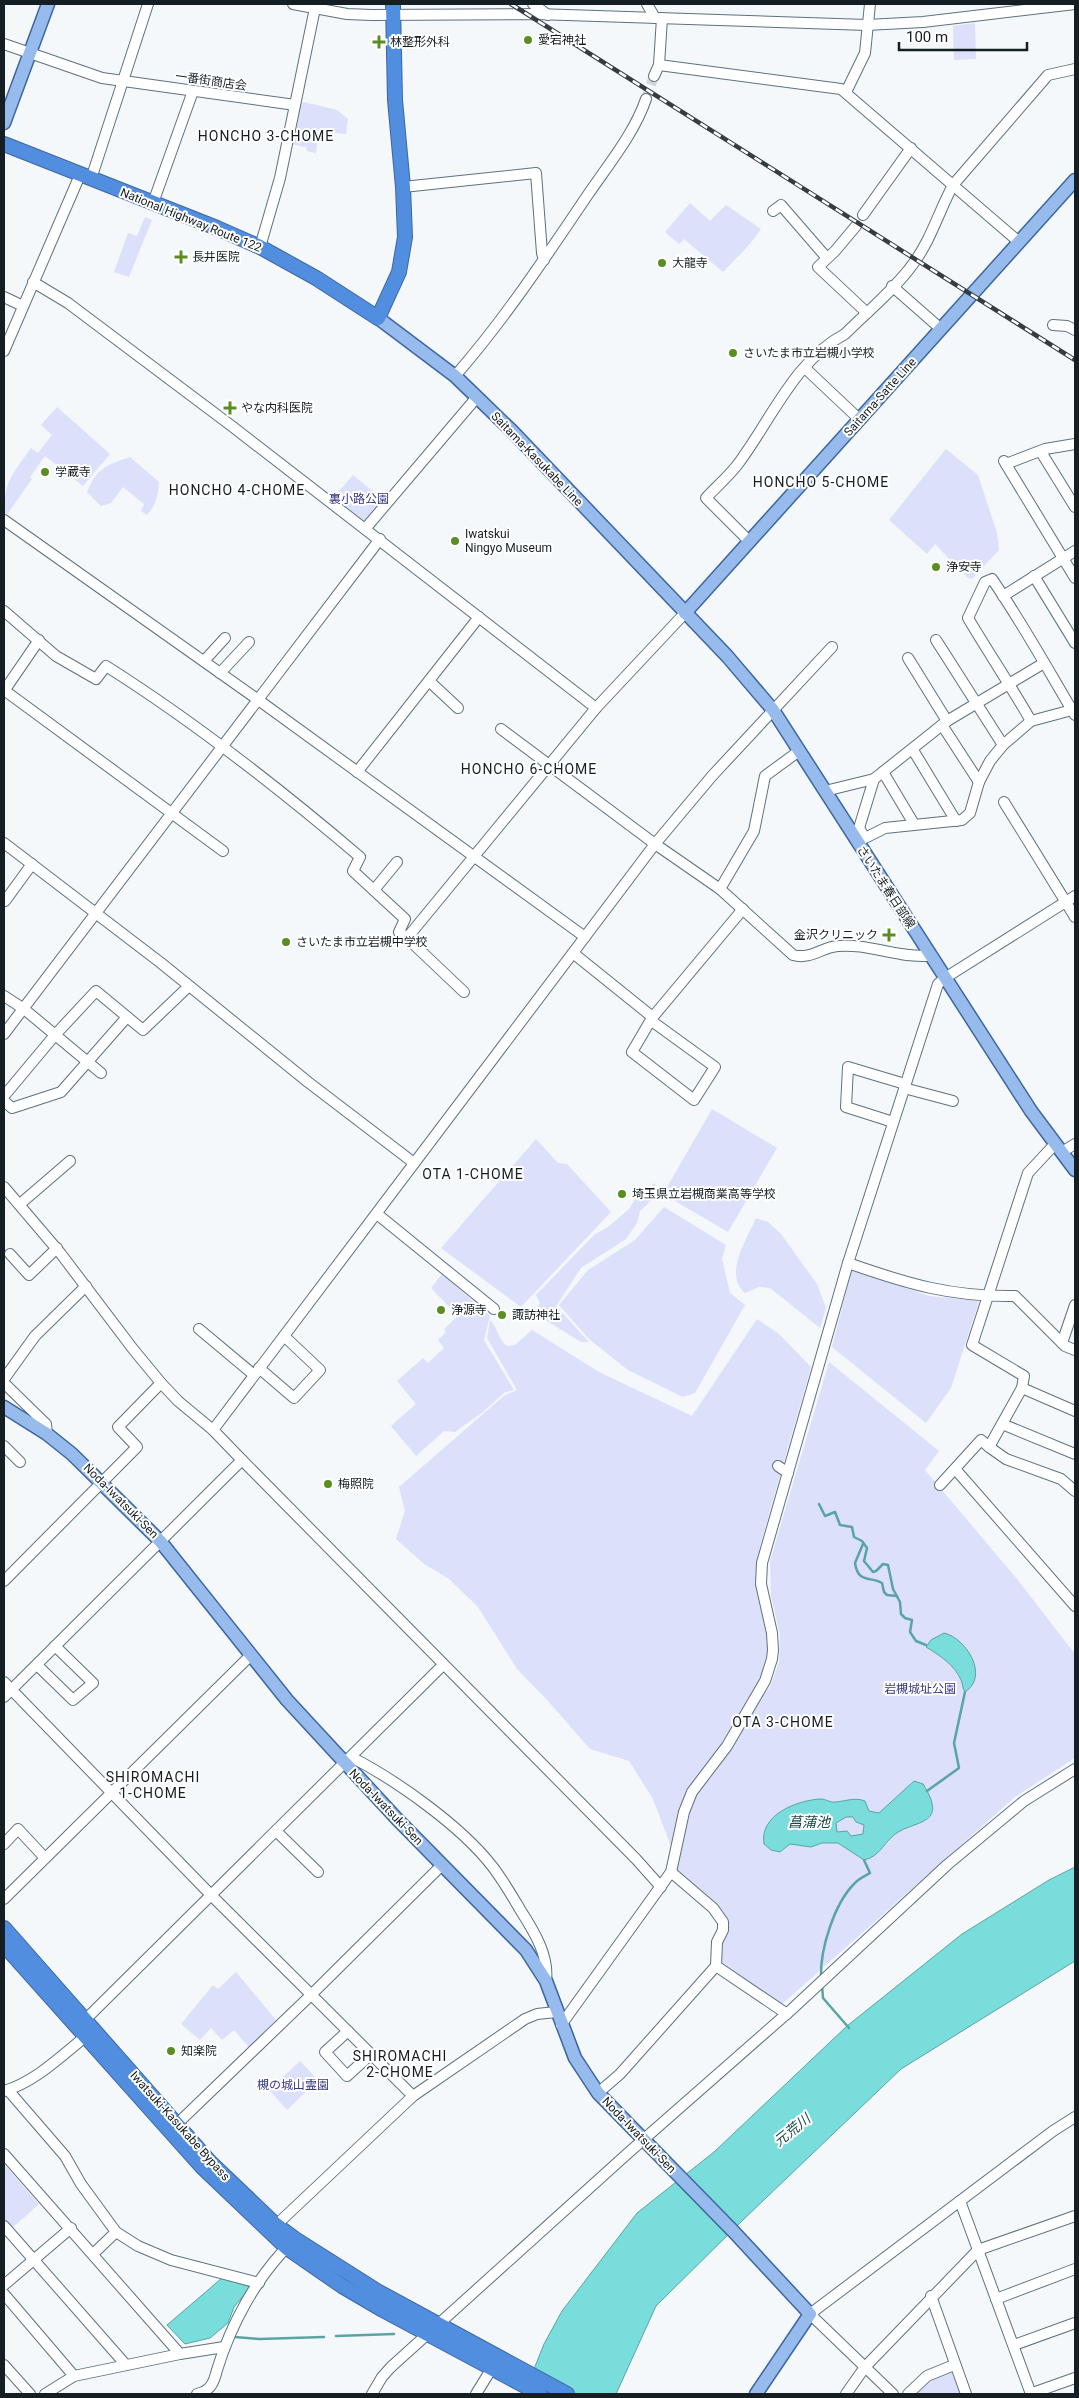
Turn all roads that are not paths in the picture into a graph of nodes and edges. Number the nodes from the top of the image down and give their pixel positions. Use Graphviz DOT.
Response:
graph roads {
  1 [pos="48,4"];
  2 [pos="148,4"];
  3 [pos="293,4"];
  4 [pos="533,4"];
  5 [pos="647,4"];
  6 [pos="870,4"];
  7 [pos="1075,4"];
  8 [pos="314,8"];
  9 [pos="393,9"];
  10 [pos="549,16"];
  11 [pos="658,18"];
  12 [pos="867,25"];
  13 [pos="4,44"];
  14 [pos="30,53"];
  15 [pos="658,65"];
  16 [pos="1075,69"];
  17 [pos="654,76"];
  18 [pos="123,82"];
  19 [pos="193,91"];
  20 [pos="846,92"];
  21 [pos="646,98"];
  22 [pos="295,105"];
  23 [pos="4,123"];
  24 [pos="4,144"];
  25 [pos="911,148"];
  26 [pos="86,177"];
  27 [pos="1075,180"];
  28 [pos="953,185"];
  29 [pos="403,188"];
  30 [pos="153,203"];
  31 [pos="773,211"];
  32 [pos="863,214"];
  33 [pos="856,226"];
  34 [pos="1019,242"];
  35 [pos="260,247"];
  36 [pos="826,257"];
  37 [pos="544,260"];
  38 [pos="33,282"];
  39 [pos="892,286"];
  40 [pos="4,297"];
  41 [pos="23,306"];
  42 [pos="867,313"];
  43 [pos="378,318"];
  44 [pos="1053,325"];
  45 [pos="941,329"];
  46 [pos="1075,330"];
  47 [pos="4,351"];
  48 [pos="805,368"];
  49 [pos="455,376"];
  50 [pos="477,397"];
  51 [pos="859,419"];
  52 [pos="1075,444"];
  53 [pos="1042,452"];
  54 [pos="1075,507"];
  55 [pos="4,520"];
  56 [pos="365,528"];
  57 [pos="380,539"];
  58 [pos="749,541"];
  59 [pos="1075,551"];
  60 [pos="1063,558"];
  61 [pos="1034,576"];
  62 [pos="1075,578"];
  63 [pos="1003,596"];
  64 [pos="4,611"];
  65 [pos="685,613"];
  66 [pos="480,617"];
  67 [pos="225,638"];
  68 [pos="39,640"];
  69 [pos="936,640"];
  70 [pos="248,642"];
  71 [pos="1075,643"];
  72 [pos="832,647"];
  73 [pos="908,658"];
  74 [pos="204,662"];
  75 [pos="1044,663"];
  76 [pos="220,673"];
  77 [pos="429,681"];
  78 [pos="1008,684"];
  79 [pos="4,690"];
  80 [pos="257,700"];
  81 [pos="976,704"];
  82 [pos="458,708"];
  83 [pos="596,708"];
  84 [pos="773,710"];
  85 [pos="1074,712"];
  86 [pos="1031,721"];
  87 [pos="945,723"];
  88 [pos="501,729"];
  89 [pos="1003,745"];
  90 [pos="222,746"];
  91 [pos="913,750"];
  92 [pos="799,752"];
  93 [pos="549,766"];
  94 [pos="357,772"];
  95 [pos="883,772"];
  96 [pos="874,778"];
  97 [pos="979,782"];
  98 [pos="825,791"];
  99 [pos="1004,802"];
  100 [pos="173,814"];
  101 [pos="956,821"];
  102 [pos="914,824"];
  103 [pos="655,844"];
  104 [pos="7,845"];
  105 [pos="223,851"];
  106 [pos="4,857"];
  107 [pos="474,857"];
  108 [pos="397,862"];
  109 [pos="32,864"];
  110 [pos="720,889"];
  111 [pos="374,890"];
  112 [pos="1075,896"];
  113 [pos="5,901"];
  114 [pos="1066,902"];
  115 [pos="743,910"];
  116 [pos="95,912"];
  117 [pos="1075,917"];
  118 [pos="585,937"];
  119 [pos="407,938"];
  120 [pos="573,953"];
  121 [pos="932,956"];
  122 [pos="945,978"];
  123 [pos="189,986"];
  124 [pos="464,992"];
  125 [pos="4,996"];
  126 [pos="24,1009"];
  127 [pos="126,1017"];
  128 [pos="652,1018"];
  129 [pos="4,1034"];
  130 [pos="55,1035"];
  131 [pos="87,1062"];
  132 [pos="101,1073"];
  133 [pos="905,1086"];
  134 [pos="4,1096"];
  135 [pos="4,1100"];
  136 [pos="953,1101"];
  137 [pos="893,1122"];
  138 [pos="1075,1144"];
  139 [pos="1058,1148"];
  140 [pos="70,1161"];
  141 [pos="414,1163"];
  142 [pos="1075,1170"];
  143 [pos="4,1186"];
  144 [pos="20,1204"];
  145 [pos="377,1214"];
  146 [pos="57,1248"];
  147 [pos="10,1254"];
  148 [pos="848,1264"];
  149 [pos="86,1286"];
  150 [pos="988,1296"];
  151 [pos="1075,1305"];
  152 [pos="494,1309"];
  153 [pos="200,1329"];
  154 [pos="284,1336"];
  155 [pos="1062,1343"];
  156 [pos="1075,1350"];
  157 [pos="257,1372"];
  158 [pos="4,1378"];
  159 [pos="4,1383"];
  160 [pos="161,1383"];
  161 [pos="1022,1388"];
  162 [pos="4,1407"];
  163 [pos="1075,1410"];
  164 [pos="1002,1424"];
  165 [pos="212,1430"];
  166 [pos="47,1434"];
  167 [pos="4,1446"];
  168 [pos="989,1447"];
  169 [pos="1075,1454"];
  170 [pos="242,1460"];
  171 [pos="20,1462"];
  172 [pos="778,1466"];
  173 [pos="956,1470"];
  174 [pos="788,1473"];
  175 [pos="102,1482"];
  176 [pos="940,1485"];
  177 [pos="1075,1487"];
  178 [pos="160,1541"];
  179 [pos="4,1580"];
  180 [pos="1075,1606"];
  181 [pos="55,1646"];
  182 [pos="251,1655"];
  183 [pos="37,1665"];
  184 [pos="444,1665"];
  185 [pos="6,1689"];
  186 [pos="347,1760"];
  187 [pos="1075,1769"];
  188 [pos="112,1792"];
  189 [pos="276,1831"];
  190 [pos="4,1844"];
  191 [pos="45,1858"];
  192 [pos="442,1865"];
  193 [pos="318,1872"];
  194 [pos="670,1872"];
  195 [pos="661,1887"];
  196 [pos="211,1895"];
  197 [pos="4,1899"];
  198 [pos="4,1928"];
  199 [pos="4,1945"];
  200 [pos="716,1966"];
  201 [pos="546,1982"];
  202 [pos="312,1994"];
  203 [pos="556,2012"];
  204 [pos="787,2014"];
  205 [pos="86,2019"];
  206 [pos="561,2025"];
  207 [pos="348,2031"];
  208 [pos="85,2038"];
  209 [pos="371,2054"];
  210 [pos="6,2091"];
  211 [pos="598,2093"];
  212 [pos="413,2096"];
  213 [pos="1075,2117"];
  214 [pos="177,2124"];
  215 [pos="642,2140"];
  216 [pos="4,2154"];
  217 [pos="960,2200"];
  218 [pos="1075,2216"];
  219 [pos="4,2226"];
  220 [pos="71,2228"];
  221 [pos="273,2228"];
  222 [pos="116,2232"];
  223 [pos="291,2244"];
  224 [pos="978,2250"];
  225 [pos="93,2254"];
  226 [pos="34,2260"];
  227 [pos="1075,2269"];
  228 [pos="260,2284"];
  229 [pos="4,2285"];
  230 [pos="4,2294"];
  231 [pos="931,2296"];
  232 [pos="996,2299"];
  233 [pos="810,2314"];
  234 [pos="1075,2323"];
  235 [pos="435,2329"];
  236 [pos="1014,2345"];
  237 [pos="224,2347"];
  238 [pos="180,2354"];
  239 [pos="4,2365"];
  240 [pos="126,2365"];
  241 [pos="954,2365"];
  242 [pos="865,2367"];
  243 [pos="502,2368"];
  244 [pos="74,2376"];
  245 [pos="1075,2378"];
  246 [pos="30,2394"];
  247 [pos="45,2394"];
  248 [pos="197,2394"];
  249 [pos="372,2394"];
  250 [pos="476,2394"];
  251 [pos="540,2394"];
  252 [pos="567,2394"];
  253 [pos="756,2394"];
  254 [pos="846,2394"];
  255 [pos="894,2394"];
  256 [pos="908,2394"];
  257 [pos="966,2394"];
  258 [pos="1031,2394"];
  1 -- 14 [label="main road"];
  2 -- 18 [label="street"];
  3 -- 8 [label="street"];
  4 -- 10 [label="street"];
  5 -- 11 [label="street"];
  6 -- 12 [label="street"];
  7 -- 12 [label="street"];
  8 -- 9 [label="street"];
  8 -- 22 [label="street"];
  9 -- 10 [label="street"];
  9 -- 29 [label="highway"];
  10 -- 11 [label="street"];
  11 -- 12 [label="street"];
  11 -- 15 [label="street"];
  12 -- 20 [label="street"];
  13 -- 14 [label="street, 一番街商店会"];
  14 -- 18 [label="street, 一番街商店会"];
  14 -- 23 [label="main road"];
  15 -- 17 [label="street"];
  15 -- 20 [label="street"];
  16 -- 28 [label="street"];
  18 -- 19 [label="street, 一番街商店会"];
  18 -- 26 [label="street"];
  19 -- 22 [label="street, 一番街商店会"];
  19 -- 30 [label="street"];
  20 -- 25 [label="street"];
  21 -- 37 [label="street"];
  22 -- 35 [label="street"];
  24 -- 26 [label="highway, National Highway Route 122"];
  25 -- 28 [label="street"];
  25 -- 32 [label="street"];
  26 -- 30 [label="highway, National Highway Route 122"];
  26 -- 38 [label="street"];
  27 -- 34 [label="main road, Saitama-Satte Line"];
  28 -- 34 [label="street"];
  28 -- 39 [label="street"];
  29 -- 37 [label="street"];
  29 -- 43 [label="highway"];
  30 -- 35 [label="highway, National Highway Route 122"];
  31 -- 36 [label="street"];
  33 -- 36 [label="street"];
  34 -- 45 [label="main road, Saitama-Satte Line"];
  35 -- 43 [label="highway, National Highway Route 122"];
  36 -- 42 [label="street"];
  37 -- 49 [label="street"];
  38 -- 41 [label="street"];
  38 -- 56 [label="street"];
  39 -- 42 [label="street"];
  39 -- 45 [label="street"];
  40 -- 41 [label="street"];
  41 -- 47 [label="street"];
  42 -- 48 [label="street"];
  43 -- 49 [label="main road, Saitama-Kasukabe Line"];
  44 -- 46 [label="street"];
  45 -- 51 [label="main road, Saitama-Satte Line"];
  48 -- 51 [label="street"];
  48 -- 58 [label="street"];
  49 -- 50 [label="main road, Saitama-Kasukabe Line"];
  50 -- 56 [label="street"];
  50 -- 65 [label="main road, Saitama-Kasukabe Line"];
  51 -- 58 [label="main road, Saitama-Satte Line"];
  52 -- 53 [label="street"];
  53 -- 54 [label="street"];
  53 -- 60 [label="street"];
  55 -- 74 [label="street"];
  56 -- 57 [label="street"];
  57 -- 66 [label="street"];
  57 -- 80 [label="street"];
  58 -- 65 [label="main road, Saitama-Satte Line"];
  59 -- 60 [label="street"];
  60 -- 61 [label="street"];
  60 -- 62 [label="street"];
  61 -- 63 [label="street"];
  61 -- 71 [label="street"];
  63 -- 75 [label="street"];
  63 -- 78 [label="street"];
  64 -- 68 [label="street"];
  65 -- 83 [label="street"];
  65 -- 84 [label="main road, さいたま春日部線"];
  66 -- 77 [label="street"];
  66 -- 83 [label="street"];
  67 -- 74 [label="street"];
  68 -- 79 [label="street"];
  68 -- 90 [label="street"];
  69 -- 81 [label="street"];
  70 -- 76 [label="street"];
  72 -- 84 [label="street"];
  73 -- 87 [label="street"];
  74 -- 76 [label="street"];
  75 -- 78 [label="street"];
  75 -- 85 [label="street"];
  76 -- 80 [label="street"];
  77 -- 82 [label="street"];
  77 -- 94 [label="street"];
  78 -- 81 [label="street"];
  78 -- 86 [label="street"];
  79 -- 100 [label="street"];
  80 -- 90 [label="street"];
  80 -- 94 [label="street"];
  81 -- 87 [label="street"];
  81 -- 89 [label="street"];
  83 -- 93 [label="street"];
  84 -- 92 [label="main road, さいたま春日部線"];
  84 -- 103 [label="street"];
  85 -- 86 [label="street"];
  86 -- 89 [label="street"];
  87 -- 91 [label="street"];
  87 -- 97 [label="street"];
  88 -- 93 [label="street"];
  89 -- 97 [label="street"];
  90 -- 100 [label="street"];
  90 -- 111 [label="street"];
  91 -- 95 [label="street"];
  91 -- 101 [label="street"];
  92 -- 98 [label="main road, さいたま春日部線"];
  92 -- 110 [label="street"];
  93 -- 103 [label="street"];
  93 -- 107 [label="street"];
  94 -- 107 [label="street"];
  95 -- 96 [label="street"];
  95 -- 102 [label="street"];
  96 -- 98 [label="street"];
  96 -- 102 [label="street"];
  97 -- 101 [label="street"];
  98 -- 121 [label="main road, さいたま春日部線"];
  99 -- 114 [label="street"];
  100 -- 105 [label="street"];
  100 -- 116 [label="street"];
  101 -- 102 [label="street"];
  103 -- 110 [label="street"];
  103 -- 118 [label="street"];
  104 -- 106 [label="street"];
  104 -- 109 [label="street"];
  107 -- 118 [label="street"];
  107 -- 119 [label="street"];
  108 -- 111 [label="street"];
  109 -- 113 [label="street"];
  109 -- 116 [label="street"];
  110 -- 115 [label="street"];
  111 -- 119 [label="street"];
  112 -- 114 [label="street"];
  114 -- 117 [label="street"];
  114 -- 122 [label="street"];
  115 -- 121 [label="street"];
  115 -- 128 [label="street"];
  116 -- 123 [label="street"];
  116 -- 126 [label="street"];
  118 -- 120 [label="street"];
  119 -- 124 [label="street"];
  120 -- 128 [label="street"];
  120 -- 141 [label="street"];
  121 -- 122 [label="main road, さいたま春日部線"];
  122 -- 133 [label="street"];
  122 -- 139 [label="main road, さいたま春日部線"];
  123 -- 127 [label="street"];
  123 -- 141 [label="street"];
  125 -- 126 [label="street"];
  126 -- 129 [label="street"];
  126 -- 130 [label="street"];
  127 -- 130 [label="street"];
  127 -- 131 [label="street"];
  128 -- 128 [label="street"];
  130 -- 131 [label="street"];
  130 -- 134 [label="street"];
  131 -- 132 [label="street"];
  131 -- 135 [label="street"];
  133 -- 136 [label="street"];
  133 -- 137 [label="street"];
  133 -- 137 [label="street"];
  137 -- 148 [label="street"];
  138 -- 139 [label="street"];
  139 -- 142 [label="main road, さいたま春日部線"];
  139 -- 150 [label="street"];
  140 -- 144 [label="street"];
  141 -- 145 [label="street"];
  143 -- 144 [label="street"];
  144 -- 146 [label="street"];
  145 -- 152 [label="street"];
  145 -- 154 [label="street"];
  146 -- 147 [label="street"];
  146 -- 149 [label="street"];
  148 -- 150 [label="street"];
  148 -- 174 [label="street"];
  149 -- 158 [label="street"];
  149 -- 160 [label="street"];
  150 -- 155 [label="street"];
  150 -- 161 [label="street"];
  151 -- 155 [label="street"];
  153 -- 157 [label="street"];
  154 -- 157 [label="street"];
  154 -- 157 [label="street"];
  155 -- 156 [label="street"];
  157 -- 165 [label="street"];
  159 -- 166 [label="street"];
  160 -- 165 [label="street"];
  160 -- 175 [label="street"];
  161 -- 163 [label="street"];
  161 -- 164 [label="street"];
  162 -- 166 [label="main road, Noda-Iwatsuki-Sen"];
  164 -- 168 [label="street"];
  164 -- 169 [label="street"];
  165 -- 170 [label="street"];
  166 -- 175 [label="main road, Noda-Iwatsuki-Sen"];
  167 -- 171 [label="street"];
  168 -- 173 [label="street"];
  168 -- 177 [label="street"];
  170 -- 178 [label="street"];
  170 -- 184 [label="street"];
  172 -- 174 [label="street"];
  173 -- 176 [label="street"];
  173 -- 180 [label="street"];
  174 -- 194 [label="street"];
  175 -- 178 [label="main road, Noda-Iwatsuki-Sen"];
  175 -- 179 [label="street"];
  178 -- 181 [label="street"];
  178 -- 182 [label="main road, Noda-Iwatsuki-Sen"];
  181 -- 183 [label="street"];
  181 -- 183 [label="street"];
  182 -- 186 [label="main road, Noda-Iwatsuki-Sen"];
  182 -- 188 [label="street"];
  183 -- 185 [label="street"];
  184 -- 186 [label="street"];
  184 -- 195 [label="street"];
  185 -- 188 [label="street"];
  186 -- 189 [label="street"];
  186 -- 192 [label="main road, Noda-Iwatsuki-Sen"];
  186 -- 201 [label="street"];
  187 -- 204 [label="street"];
  188 -- 191 [label="street"];
  188 -- 196 [label="street"];
  189 -- 193 [label="street"];
  189 -- 196 [label="street"];
  190 -- 191 [label="street"];
  191 -- 197 [label="street"];
  192 -- 201 [label="main road, Noda-Iwatsuki-Sen"];
  192 -- 202 [label="street"];
  194 -- 195 [label="street"];
  194 -- 200 [label="street"];
  195 -- 206 [label="street"];
  196 -- 202 [label="street"];
  196 -- 205 [label="street"];
  198 -- 205 [label="highway, Iwatsuki-Kasukabe Bypass"];
  199 -- 208 [label="highway, Iwatsuki-Kasukabe Bypass"];
  200 -- 204 [label="street"];
  200 -- 211 [label="street"];
  201 -- 203 [label="main road, Noda-Iwatsuki-Sen"];
  202 -- 207 [label="street"];
  202 -- 214 [label="street"];
  203 -- 206 [label="main road, Noda-Iwatsuki-Sen"];
  203 -- 212 [label="street"];
  204 -- 215 [label="street"];
  205 -- 214 [label="highway, Iwatsuki-Kasukabe Bypass"];
  206 -- 211 [label="main road, Noda-Iwatsuki-Sen"];
  207 -- 209 [label="street"];
  207 -- 209 [label="street"];
  208 -- 210 [label="street"];
  208 -- 221 [label="highway, Iwatsuki-Kasukabe Bypass"];
  209 -- 212 [label="street"];
  210 -- 222 [label="street"];
  211 -- 215 [label="main road, Noda-Iwatsuki-Sen"];
  212 -- 221 [label="street"];
  213 -- 217 [label="street"];
  214 -- 221 [label="highway, Iwatsuki-Kasukabe Bypass"];
  215 -- 233 [label="main road, Noda-Iwatsuki-Sen"];
  215 -- 235 [label="street"];
  216 -- 220 [label="street"];
  217 -- 224 [label="street"];
  217 -- 233 [label="street"];
  218 -- 224 [label="street"];
  219 -- 226 [label="street"];
  220 -- 225 [label="street"];
  220 -- 226 [label="street"];
  221 -- 223 [label="highway, Iwatsuki-Kasukabe Bypass"];
  222 -- 225 [label="street"];
  222 -- 228 [label="street"];
  223 -- 228 [label="street"];
  223 -- 235 [label="highway, Iwatsuki-Kasukabe Bypass"];
  224 -- 231 [label="street"];
  224 -- 232 [label="street"];
  225 -- 238 [label="street"];
  226 -- 229 [label="street"];
  226 -- 240 [label="street"];
  227 -- 232 [label="street"];
  228 -- 237 [label="street"];
  230 -- 244 [label="street"];
  231 -- 241 [label="street"];
  231 -- 242 [label="street"];
  232 -- 236 [label="street"];
  233 -- 242 [label="street"];
  233 -- 253 [label="main road"];
  234 -- 236 [label="street"];
  235 -- 243 [label="highway, Iwatsuki-Kasukabe Bypass"];
  235 -- 249 [label="street"];
  236 -- 258 [label="street"];
  237 -- 238 [label="street"];
  237 -- 248 [label="street"];
  238 -- 240 [label="street"];
  239 -- 246 [label="street"];
  240 -- 244 [label="street"];
  241 -- 256 [label="street"];
  241 -- 257 [label="street"];
  242 -- 254 [label="street"];
  242 -- 255 [label="street"];
  243 -- 250 [label="street"];
  243 -- 251 [label="highway, Iwatsuki-Kasukabe Bypass"];
  243 -- 252 [label="highway, Iwatsuki-Kasukabe Bypass"];
  244 -- 247 [label="street"];
  245 -- 258 [label="street"];
}
